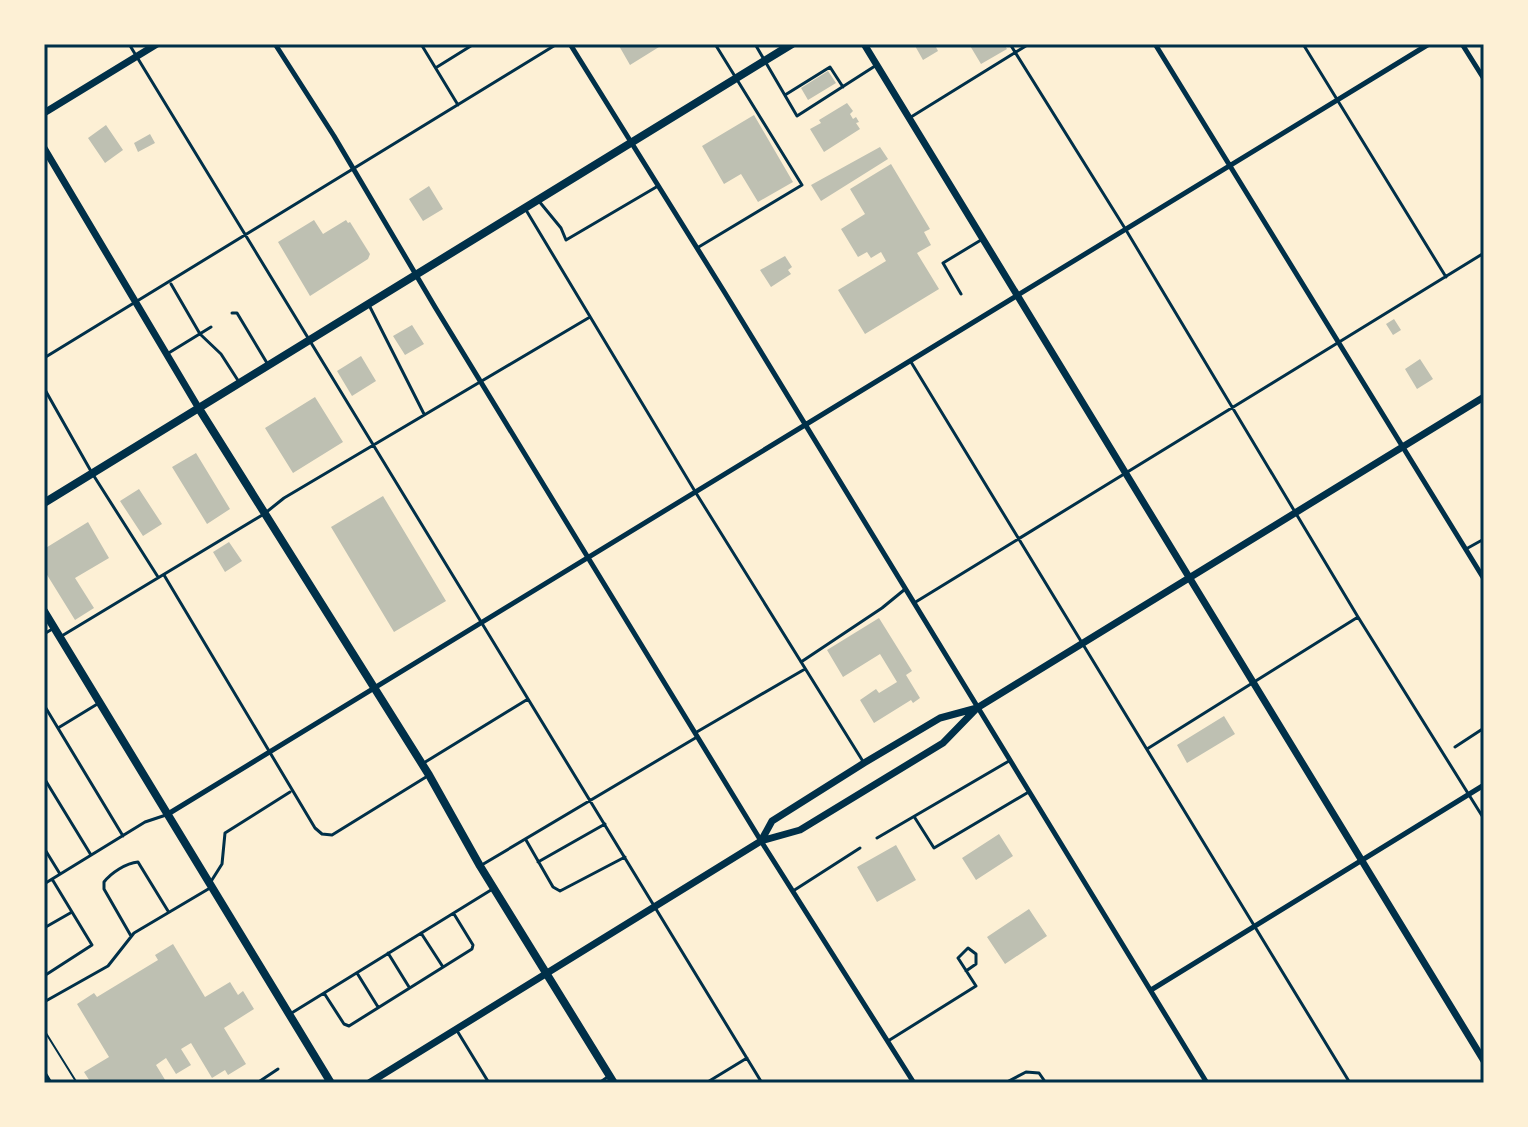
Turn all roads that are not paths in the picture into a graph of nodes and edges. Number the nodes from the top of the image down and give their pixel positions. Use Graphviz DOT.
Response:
graph roads {
  1 [pos="129,44"];
  2 [pos="157,44"];
  3 [pos="275,44"];
  4 [pos="421,44"];
  5 [pos="474,44"];
  6 [pos="557,44"];
  7 [pos="570,44"];
  8 [pos="715,44"];
  9 [pos="755,44"];
  10 [pos="792,44"];
  11 [pos="864,44"];
  12 [pos="1010,44"];
  13 [pos="1029,44"];
  14 [pos="1155,44"];
  15 [pos="1303,44"];
  16 [pos="1429,44"];
  17 [pos="1462,44"];
  18 [pos="1015,53"];
  19 [pos="137,56"];
  20 [pos="764,61"];
  21 [pos="877,65"];
  22 [pos="435,68"];
  23 [pos="735,79"];
  24 [pos="1484,79"];
  25 [pos="843,87"];
  26 [pos="784,95"];
  27 [pos="1337,100"];
  28 [pos="458,105"];
  29 [pos="44,113"];
  30 [pos="911,117"];
  31 [pos="631,142"];
  32 [pos="44,148"];
  33 [pos="1230,166"];
  34 [pos="354,168"];
  35 [pos="658,186"];
  36 [pos="538,200"];
  37 [pos="524,208"];
  38 [pos="1126,230"];
  39 [pos="246,236"];
  40 [pos="985,239"];
  41 [pos="697,248"];
  42 [pos="1484,253"];
  43 [pos="416,274"];
  44 [pos="1446,277"];
  45 [pos="170,283"];
  46 [pos="961,294"];
  47 [pos="1020,295"];
  48 [pos="368,303"];
  49 [pos="137,304"];
  50 [pos="232,313"];
  51 [pos="590,317"];
  52 [pos="211,327"];
  53 [pos="200,334"];
  54 [pos="309,340"];
  55 [pos="1339,342"];
  56 [pos="167,354"];
  57 [pos="44,358"];
  58 [pos="911,362"];
  59 [pos="268,364"];
  60 [pos="480,380"];
  61 [pos="239,382"];
  62 [pos="44,388"];
  63 [pos="1484,397"];
  64 [pos="198,407"];
  65 [pos="1232,408"];
  66 [pos="424,414"];
  67 [pos="805,425"];
  68 [pos="374,446"];
  69 [pos="1403,447"];
  70 [pos="92,473"];
  71 [pos="1127,473"];
  72 [pos="696,493"];
  73 [pos="44,503"];
  74 [pos="1295,513"];
  75 [pos="264,514"];
  76 [pos="1019,538"];
  77 [pos="1484,539"];
  78 [pos="1466,549"];
  79 [pos="590,558"];
  80 [pos="163,575"];
  81 [pos="1191,577"];
  82 [pos="158,578"];
  83 [pos="1484,579"];
  84 [pos="904,590"];
  85 [pos="913,604"];
  86 [pos="44,611"];
  87 [pos="1358,617"];
  88 [pos="483,621"];
  89 [pos="54,628"];
  90 [pos="44,634"];
  91 [pos="60,637"];
  92 [pos="1083,643"];
  93 [pos="801,662"];
  94 [pos="805,669"];
  95 [pos="1254,682"];
  96 [pos="375,688"];
  97 [pos="529,698"];
  98 [pos="100,703"];
  99 [pos="44,705"];
  100 [pos="977,708"];
  101 [pos="58,728"];
  102 [pos="1484,728"];
  103 [pos="697,735"];
  104 [pos="1455,747"];
  105 [pos="1147,749"];
  106 [pos="269,753"];
  107 [pos="1009,761"];
  108 [pos="864,763"];
  109 [pos="422,764"];
  110 [pos="429,775"];
  111 [pos="44,778"];
  112 [pos="1484,785"];
  113 [pos="292,791"];
  114 [pos="1029,792"];
  115 [pos="1469,795"];
  116 [pos="591,800"];
  117 [pos="168,814"];
  118 [pos="915,818"];
  119 [pos="1484,819"];
  120 [pos="605,824"];
  121 [pos="123,836"];
  122 [pos="877,838"];
  123 [pos="525,840"];
  124 [pos="761,841"];
  125 [pos="44,848"];
  126 [pos="860,848"];
  127 [pos="91,855"];
  128 [pos="625,857"];
  129 [pos="1362,860"];
  130 [pos="538,862"];
  131 [pos="480,866"];
  132 [pos="60,874"];
  133 [pos="52,879"];
  134 [pos="44,884"];
  135 [pos="211,884"];
  136 [pos="494,888"];
  137 [pos="793,891"];
  138 [pos="655,906"];
  139 [pos="72,912"];
  140 [pos="169,912"];
  141 [pos="453,913"];
  142 [pos="1255,925"];
  143 [pos="44,928"];
  144 [pos="421,933"];
  145 [pos="131,936"];
  146 [pos="388,953"];
  147 [pos="443,967"];
  148 [pos="966,971"];
  149 [pos="357,973"];
  150 [pos="547,973"];
  151 [pos="44,976"];
  152 [pos="410,988"];
  153 [pos="1151,990"];
  154 [pos="324,993"];
  155 [pos="44,1002"];
  156 [pos="378,1008"];
  157 [pos="290,1014"];
  158 [pos="456,1029"];
  159 [pos="888,1041"];
  160 [pos="747,1058"];
  161 [pos="1484,1061"];
  162 [pos="278,1069"];
  163 [pos="44,1073"];
  164 [pos="612,1080"];
  165 [pos="50,1083"];
  166 [pos="257,1083"];
  167 [pos="331,1083"];
  168 [pos="369,1083"];
  169 [pos="489,1083"];
  170 [pos="599,1083"];
  171 [pos="706,1083"];
  172 [pos="762,1083"];
  173 [pos="914,1083"];
  174 [pos="1005,1083"];
  175 [pos="1046,1083"];
  176 [pos="1207,1083"];
  177 [pos="1350,1083"];
  1 -- 19 [label="lane"];
  2 -- 19 [label="street"];
  3 -- 34 [label="street"];
  4 -- 22 [label="lane"];
  5 -- 22 [label="lane"];
  6 -- 28 [label="lane"];
  7 -- 31 [label="street"];
  8 -- 23 [label="lane"];
  9 -- 20 [label="lane"];
  10 -- 20 [label="main road"];
  11 -- 21 [label="street"];
  12 -- 18 [label="lane"];
  13 -- 18 [label="lane"];
  14 -- 33 [label="street"];
  15 -- 27 [label="lane"];
  16 -- 27 [label="street"];
  17 -- 24 [label="street"];
  18 -- 30 [label="lane"];
  18 -- 38 [label="lane"];
  19 -- 29 [label="street"];
  19 -- 39 [label="lane"];
  20 -- 23 [label="main road"];
  20 -- 26 [label="lane"];
  21 -- 25 [label="lane"];
  21 -- 30 [label="street"];
  22 -- 28 [label="lane"];
  23 -- 31 [label="main road"];
  23 -- 41 [label="lane"];
  25 -- 26 [label="lane"];
  25 -- 26 [label="lane"];
  27 -- 33 [label="street"];
  27 -- 44 [label="lane"];
  28 -- 34 [label="lane"];
  30 -- 40 [label="street"];
  31 -- 35 [label="street"];
  31 -- 36 [label="main road"];
  32 -- 49 [label="street"];
  33 -- 38 [label="street"];
  33 -- 55 [label="street"];
  34 -- 39 [label="lane"];
  34 -- 43 [label="street"];
  35 -- 36 [label="lane"];
  35 -- 41 [label="street"];
  36 -- 37 [label="main road"];
  37 -- 43 [label="main road"];
  37 -- 51 [label="lane"];
  38 -- 47 [label="street"];
  38 -- 65 [label="lane"];
  39 -- 45 [label="lane"];
  39 -- 54 [label="lane"];
  40 -- 46 [label="lane"];
  40 -- 47 [label="street"];
  41 -- 67 [label="street"];
  42 -- 44 [label="lane"];
  43 -- 48 [label="main road"];
  43 -- 60 [label="street"];
  44 -- 55 [label="lane"];
  45 -- 49 [label="lane"];
  45 -- 53 [label="lane"];
  47 -- 58 [label="street"];
  47 -- 71 [label="street"];
  48 -- 54 [label="main road"];
  48 -- 66 [label="lane"];
  49 -- 56 [label="street"];
  49 -- 57 [label="lane"];
  50 -- 59 [label="lane"];
  51 -- 60 [label="lane"];
  51 -- 72 [label="lane"];
  52 -- 53 [label="lane"];
  53 -- 56 [label="lane"];
  53 -- 61 [label="lane"];
  54 -- 59 [label="main road"];
  54 -- 68 [label="lane"];
  55 -- 65 [label="lane"];
  55 -- 69 [label="street"];
  56 -- 64 [label="street"];
  58 -- 67 [label="street"];
  58 -- 76 [label="lane"];
  59 -- 61 [label="main road"];
  60 -- 66 [label="lane"];
  60 -- 79 [label="street"];
  61 -- 64 [label="main road"];
  62 -- 70 [label="lane"];
  63 -- 69 [label="street"];
  64 -- 70 [label="main road"];
  64 -- 75 [label="main road"];
  65 -- 71 [label="lane"];
  65 -- 74 [label="lane"];
  66 -- 68 [label="lane"];
  67 -- 72 [label="street"];
  67 -- 84 [label="street"];
  68 -- 75 [label="lane"];
  68 -- 88 [label="lane"];
  69 -- 74 [label="street"];
  69 -- 78 [label="street"];
  70 -- 73 [label="main road"];
  70 -- 82 [label="lane"];
  71 -- 76 [label="lane"];
  71 -- 81 [label="street"];
  72 -- 79 [label="street"];
  72 -- 93 [label="lane"];
  74 -- 81 [label="street"];
  74 -- 87 [label="lane"];
  75 -- 80 [label="lane"];
  75 -- 96 [label="main road"];
  76 -- 85 [label="lane"];
  76 -- 92 [label="lane"];
  77 -- 78 [label="lane"];
  78 -- 83 [label="street"];
  79 -- 88 [label="street"];
  79 -- 103 [label="street"];
  80 -- 82 [label="lane"];
  80 -- 106 [label="lane"];
  81 -- 92 [label="street"];
  81 -- 95 [label="street"];
  82 -- 91 [label="lane"];
  84 -- 85 [label="street"];
  84 -- 93 [label="lane"];
  85 -- 100 [label="street"];
  86 -- 89 [label="main road"];
  87 -- 95 [label="lane"];
  87 -- 115 [label="lane"];
  88 -- 96 [label="street"];
  88 -- 97 [label="lane"];
  89 -- 90 [label="lane"];
  89 -- 91 [label="main road"];
  91 -- 98 [label="main road"];
  92 -- 100 [label="street"];
  92 -- 105 [label="lane"];
  93 -- 94 [label="lane"];
  94 -- 103 [label="lane"];
  94 -- 108 [label="lane"];
  95 -- 105 [label="lane"];
  95 -- 129 [label="street"];
  96 -- 106 [label="street"];
  96 -- 109 [label="main road"];
  97 -- 109 [label="lane"];
  97 -- 116 [label="lane"];
  98 -- 101 [label="lane"];
  98 -- 117 [label="main road"];
  99 -- 101 [label="lane"];
  100 -- 107 [label="street"];
  100 -- 108 [label="street"];
  100 -- 124 [label="street"];
  101 -- 121 [label="lane"];
  102 -- 104 [label="lane"];
  103 -- 116 [label="lane"];
  103 -- 124 [label="street"];
  105 -- 142 [label="lane"];
  106 -- 113 [label="lane"];
  106 -- 117 [label="street"];
  107 -- 114 [label="street"];
  107 -- 118 [label="lane"];
  108 -- 124 [label="street"];
  109 -- 110 [label="main road"];
  110 -- 113 [label="lane"];
  110 -- 131 [label="main road"];
  111 -- 127 [label="lane"];
  112 -- 115 [label="street"];
  113 -- 135 [label="lane"];
  114 -- 118 [label="lane"];
  114 -- 153 [label="street"];
  115 -- 119 [label="lane"];
  115 -- 129 [label="street"];
  116 -- 120 [label="lane"];
  116 -- 123 [label="lane"];
  117 -- 121 [label="lane"];
  117 -- 135 [label="main road"];
  118 -- 122 [label="lane"];
  120 -- 128 [label="lane"];
  120 -- 130 [label="lane"];
  121 -- 127 [label="lane"];
  123 -- 130 [label="lane"];
  123 -- 131 [label="lane"];
  124 -- 137 [label="street"];
  124 -- 138 [label="street"];
  125 -- 132 [label="lane"];
  126 -- 137 [label="lane"];
  127 -- 132 [label="lane"];
  128 -- 130 [label="lane"];
  128 -- 138 [label="lane"];
  129 -- 142 [label="street"];
  129 -- 161 [label="street"];
  131 -- 136 [label="main road"];
  132 -- 133 [label="lane"];
  133 -- 134 [label="lane"];
  133 -- 139 [label="lane"];
  135 -- 140 [label="lane"];
  135 -- 157 [label="main road"];
  136 -- 141 [label="lane"];
  136 -- 150 [label="main road"];
  137 -- 159 [label="street"];
  138 -- 150 [label="street"];
  138 -- 160 [label="lane"];
  139 -- 143 [label="lane"];
  139 -- 151 [label="lane"];
  140 -- 145 [label="lane"];
  140 -- 145 [label="lane"];
  141 -- 144 [label="lane"];
  141 -- 147 [label="lane"];
  142 -- 153 [label="street"];
  142 -- 177 [label="lane"];
  144 -- 146 [label="lane"];
  144 -- 147 [label="lane"];
  145 -- 155 [label="lane"];
  146 -- 149 [label="lane"];
  146 -- 152 [label="lane"];
  147 -- 152 [label="lane"];
  148 -- 148 [label="lane"];
  148 -- 159 [label="lane"];
  149 -- 154 [label="lane"];
  149 -- 156 [label="lane"];
  150 -- 158 [label="street"];
  150 -- 164 [label="main road"];
  152 -- 156 [label="lane"];
  153 -- 176 [label="street"];
  154 -- 156 [label="lane"];
  154 -- 157 [label="lane"];
  157 -- 167 [label="main road"];
  158 -- 168 [label="street"];
  158 -- 169 [label="lane"];
  159 -- 173 [label="street"];
  160 -- 171 [label="lane"];
  160 -- 172 [label="lane"];
  162 -- 166 [label="lane"];
  163 -- 165 [label="street"];
  164 -- 170 [label="lane"];
  174 -- 175 [label="lane"];
}
